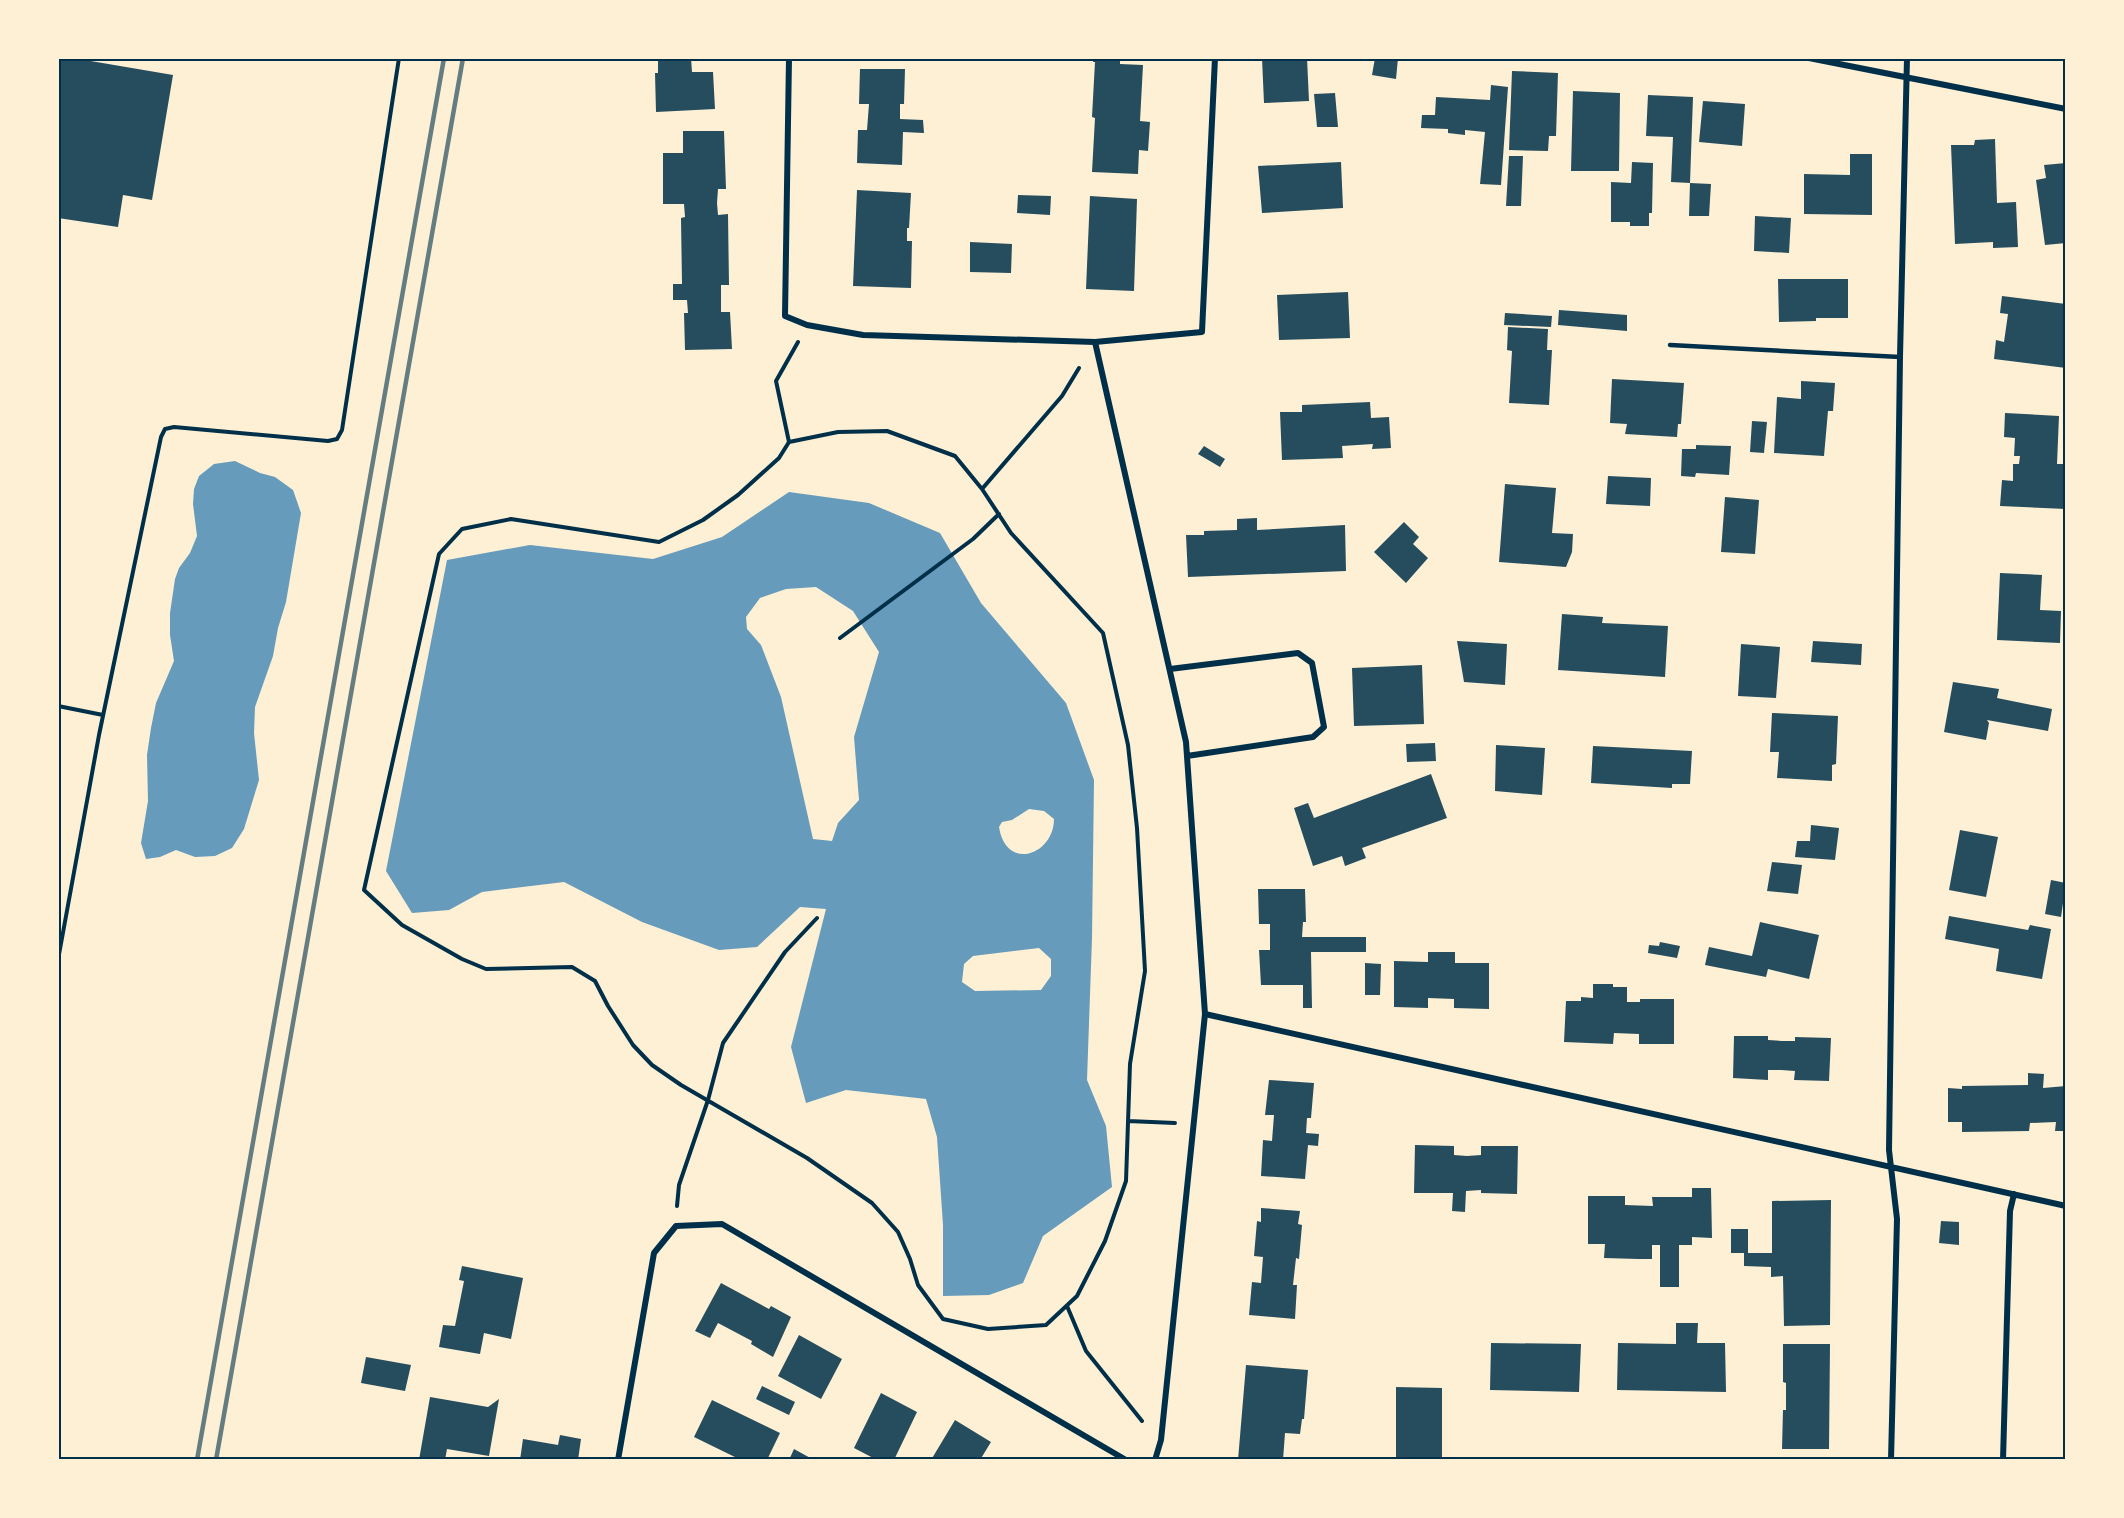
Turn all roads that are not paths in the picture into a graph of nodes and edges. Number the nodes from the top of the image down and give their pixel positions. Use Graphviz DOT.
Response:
graph roads {
  1 [pos="789,58"];
  2 [pos="1215,58"];
  3 [pos="1809,58"];
  4 [pos="1907,58"];
  5 [pos="1907,78"];
  6 [pos="2066,109"];
  7 [pos="1095,342"];
  8 [pos="1670,345"];
  9 [pos="1900,357"];
  10 [pos="1170,669"];
  11 [pos="1187,756"];
  12 [pos="1205,1014"];
  13 [pos="1891,1167"];
  14 [pos="2014,1194"];
  15 [pos="2066,1206"];
  16 [pos="618,1460"];
  17 [pos="1126,1460"];
  18 [pos="1155,1460"];
  19 [pos="1891,1460"];
  20 [pos="2003,1460"];
  1 -- 7 [label="street"];
  2 -- 7 [label="street"];
  3 -- 5 [label="street"];
  4 -- 5 [label="street"];
  5 -- 6 [label="street"];
  5 -- 9 [label="street"];
  7 -- 10 [label="street"];
  8 -- 9 [label="lane"];
  9 -- 13 [label="street"];
  10 -- 11 [label="street"];
  10 -- 11 [label="street"];
  11 -- 12 [label="street"];
  12 -- 13 [label="street"];
  12 -- 18 [label="street"];
  13 -- 14 [label="street"];
  13 -- 19 [label="street"];
  14 -- 15 [label="street"];
  14 -- 20 [label="street"];
  16 -- 17 [label="street"];
}
